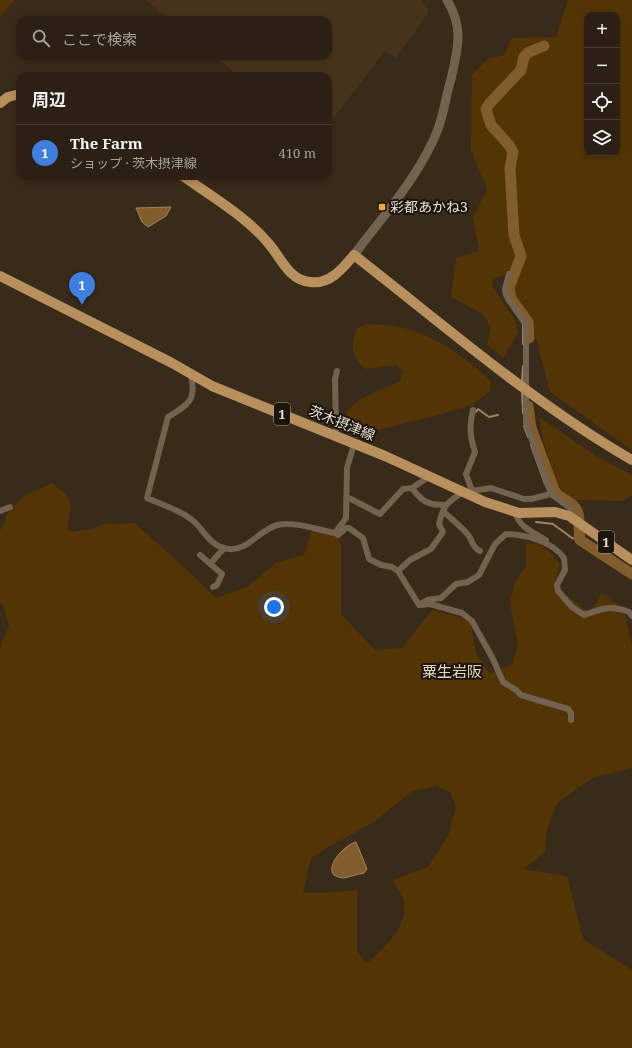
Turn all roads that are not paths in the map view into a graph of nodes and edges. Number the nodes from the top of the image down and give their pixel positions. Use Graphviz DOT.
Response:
graph roads {
  1 [pos="447,0"];
  2 [pos="16,95"];
  3 [pos="0,103"];
  4 [pos="189,180"];
  5 [pos="354,254"];
  6 [pos="509,274"];
  7 [pos="0,276"];
  8 [pos="337,371"];
  9 [pos="191,375"];
  10 [pos="473,410"];
  11 [pos="334,434"];
  12 [pos="354,444"];
  13 [pos="630,459"];
  14 [pos="430,476"];
  15 [pos="412,488"];
  16 [pos="471,492"];
  17 [pos="551,494"];
  18 [pos="347,497"];
  19 [pos="10,507"];
  20 [pos="444,508"];
  21 [pos="0,511"];
  22 [pos="516,513"];
  23 [pos="575,520"];
  24 [pos="335,533"];
  25 [pos="545,543"];
  26 [pos="224,548"];
  27 [pos="480,551"];
  28 [pos="200,555"];
  29 [pos="632,560"];
  30 [pos="211,563"];
  31 [pos="398,571"];
  32 [pos="213,587"];
  33 [pos="419,605"];
  34 [pos="632,616"];
  35 [pos="571,720"];
  1 -- 5 [label="street"];
  2 -- 3 [label="main road"];
  4 -- 5 [label="main road"];
  5 -- 13 [label="main road"];
  6 -- 17 [label="street"];
  7 -- 9 [label="main road, 茨木摂津線 / 1"];
  8 -- 11 [label="street"];
  9 -- 11 [label="main road, 茨木摂津線 / 1"];
  9 -- 26 [label="street"];
  10 -- 16 [label="street"];
  11 -- 12 [label="main road, 茨木摂津線 / 1"];
  12 -- 14 [label="main road, 茨木摂津線 / 1"];
  12 -- 18 [label="street"];
  14 -- 15 [label="street"];
  14 -- 16 [label="main road, 茨木摂津線 / 1"];
  15 -- 18 [label="street"];
  15 -- 20 [label="street"];
  16 -- 17 [label="street"];
  16 -- 20 [label="street"];
  16 -- 22 [label="main road, 茨木摂津線 / 1"];
  17 -- 23 [label="street"];
  18 -- 24 [label="street"];
  19 -- 21 [label="street"];
  20 -- 27 [label="street"];
  20 -- 31 [label="street"];
  22 -- 23 [label="main road, 茨木摂津線 / 1"];
  22 -- 25 [label="street"];
  23 -- 29 [label="main road, 茨木摂津線 / 1"];
  24 -- 26 [label="street"];
  24 -- 31 [label="street"];
  25 -- 33 [label="street"];
  25 -- 34 [label="street"];
  26 -- 30 [label="street"];
  28 -- 30 [label="street"];
  30 -- 32 [label="street"];
  31 -- 33 [label="street"];
  33 -- 35 [label="street"];
}
